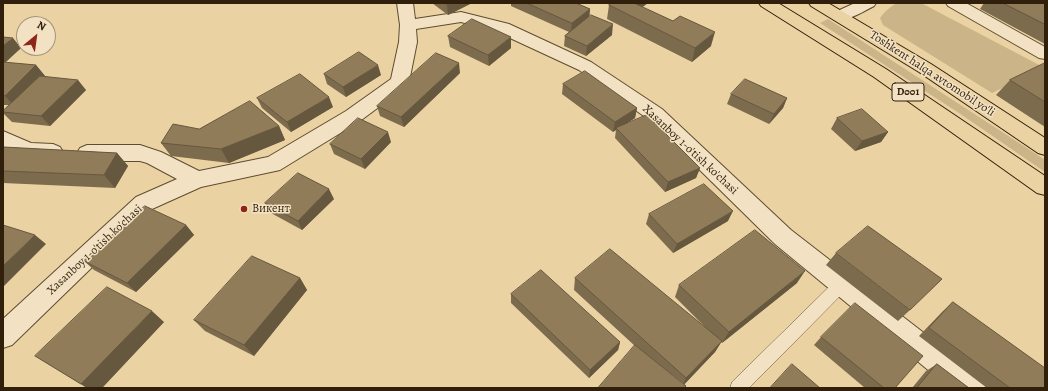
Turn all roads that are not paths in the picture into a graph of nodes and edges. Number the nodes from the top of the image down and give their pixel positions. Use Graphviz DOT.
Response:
graph roads {
  1 [pos="405,3"];
  2 [pos="767,3"];
  3 [pos="810,3"];
  4 [pos="817,3"];
  5 [pos="868,3"];
  6 [pos="954,3"];
  7 [pos="785,14"];
  8 [pos="839,16"];
  9 [pos="408,24"];
  10 [pos="1045,54"];
  11 [pos="3,138"];
  12 [pos="1045,148"];
  13 [pos="197,180"];
  14 [pos="1045,187"];
  15 [pos="842,284"];
  16 [pos="3,336"];
  17 [pos="738,388"];
  18 [pos="972,388"];
  1 -- 9 [label="street"];
  2 -- 7 [label="highway, D001"];
  3 -- 7 [label="highway"];
  4 -- 8 [label="highway, Toshkent halqa avtomobil yo'li / D001"];
  5 -- 8 [label="street"];
  6 -- 10 [label="street"];
  7 -- 14 [label="highway, D001"];
  8 -- 12 [label="highway, Toshkent halqa avtomobil yo'li / D001"];
  9 -- 13 [label="street, Xasanboy 1-o'tish ko'chasi"];
  9 -- 15 [label="street, Xasanboy 1-o'tish ko'chasi"];
  11 -- 13 [label="street"];
  13 -- 16 [label="street, Xasanboy 1-o'tish ko'chasi"];
  15 -- 17 [label="lane"];
  15 -- 18 [label="street, Xasanboy 1-o'tish ko'chasi"];
}
